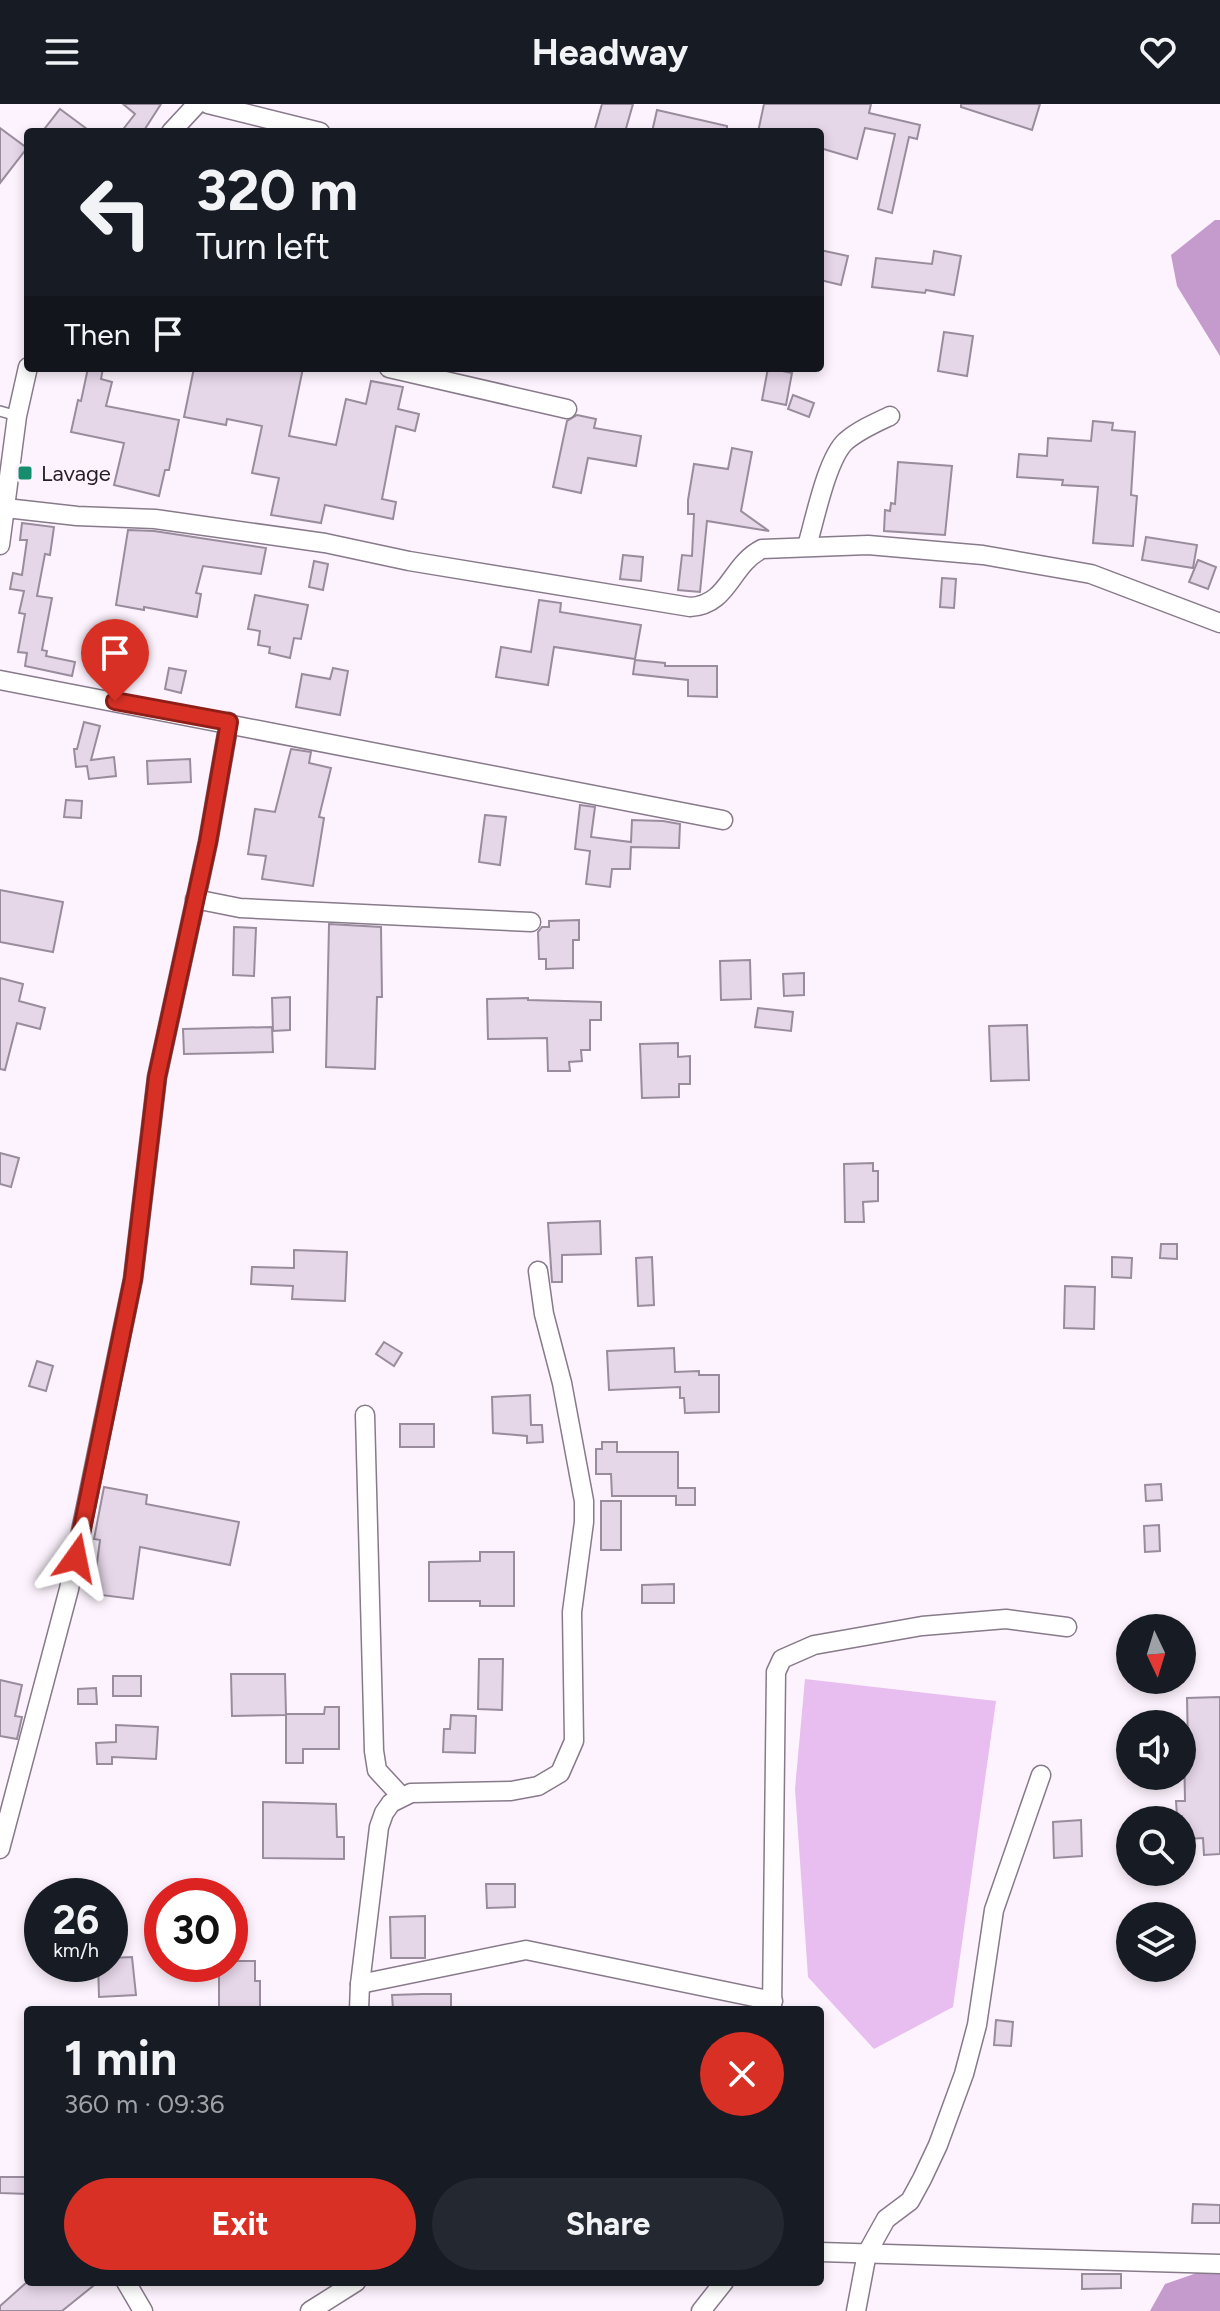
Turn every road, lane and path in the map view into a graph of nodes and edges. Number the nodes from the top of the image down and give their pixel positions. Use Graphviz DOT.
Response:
graph roads {
  1 [pos="197,104"];
  2 [pos="208,104"];
  3 [pos="175,128"];
  4 [pos="304,128"];
  5 [pos="26,372"];
  6 [pos="406,372"];
  7 [pos="567,409"];
  8 [pos="9,414"];
  9 [pos="890,416"];
  10 [pos="6,508"];
  11 [pos="0,545"];
  12 [pos="807,546"];
  13 [pos="1220,623"];
  14 [pos="0,680"];
  15 [pos="229,722"];
  16 [pos="723,820"];
  17 [pos="195,899"];
  18 [pos="531,922"];
  19 [pos="538,1271"];
  20 [pos="365,1415"];
  21 [pos="1067,1627"];
  22 [pos="1041,1775"];
  23 [pos="401,1796"];
  24 [pos="0,1849"];
  25 [pos="360,1984"];
  26 [pos="773,2005"];
  27 [pos="359,2006"];
  28 [pos="824,2252"];
  29 [pos="867,2253"];
  30 [pos="1220,2264"];
  31 [pos="128,2286"];
  32 [pos="350,2286"];
  33 [pos="721,2286"];
  34 [pos="143,2311"];
  35 [pos="310,2311"];
  36 [pos="701,2311"];
  37 [pos="856,2311"];
  1 -- 3 [label="street"];
  2 -- 4 [label="street"];
  5 -- 8 [label="street"];
  6 -- 7 [label="street"];
  8 -- 10 [label="street"];
  9 -- 12 [label="street"];
  10 -- 11 [label="street"];
  10 -- 12 [label="street"];
  12 -- 13 [label="street"];
  14 -- 15 [label="street"];
  15 -- 16 [label="street"];
  15 -- 17 [label="street"];
  17 -- 18 [label="street"];
  17 -- 24 [label="street"];
  19 -- 23 [label="street"];
  20 -- 23 [label="street"];
  21 -- 26 [label="street"];
  22 -- 29 [label="street"];
  23 -- 25 [label="street"];
  25 -- 26 [label="street"];
  25 -- 27 [label="street"];
  28 -- 29 [label="street"];
  29 -- 30 [label="street"];
  29 -- 37 [label="street"];
  31 -- 34 [label="street"];
  32 -- 35 [label="street"];
  33 -- 36 [label="street"];
}
